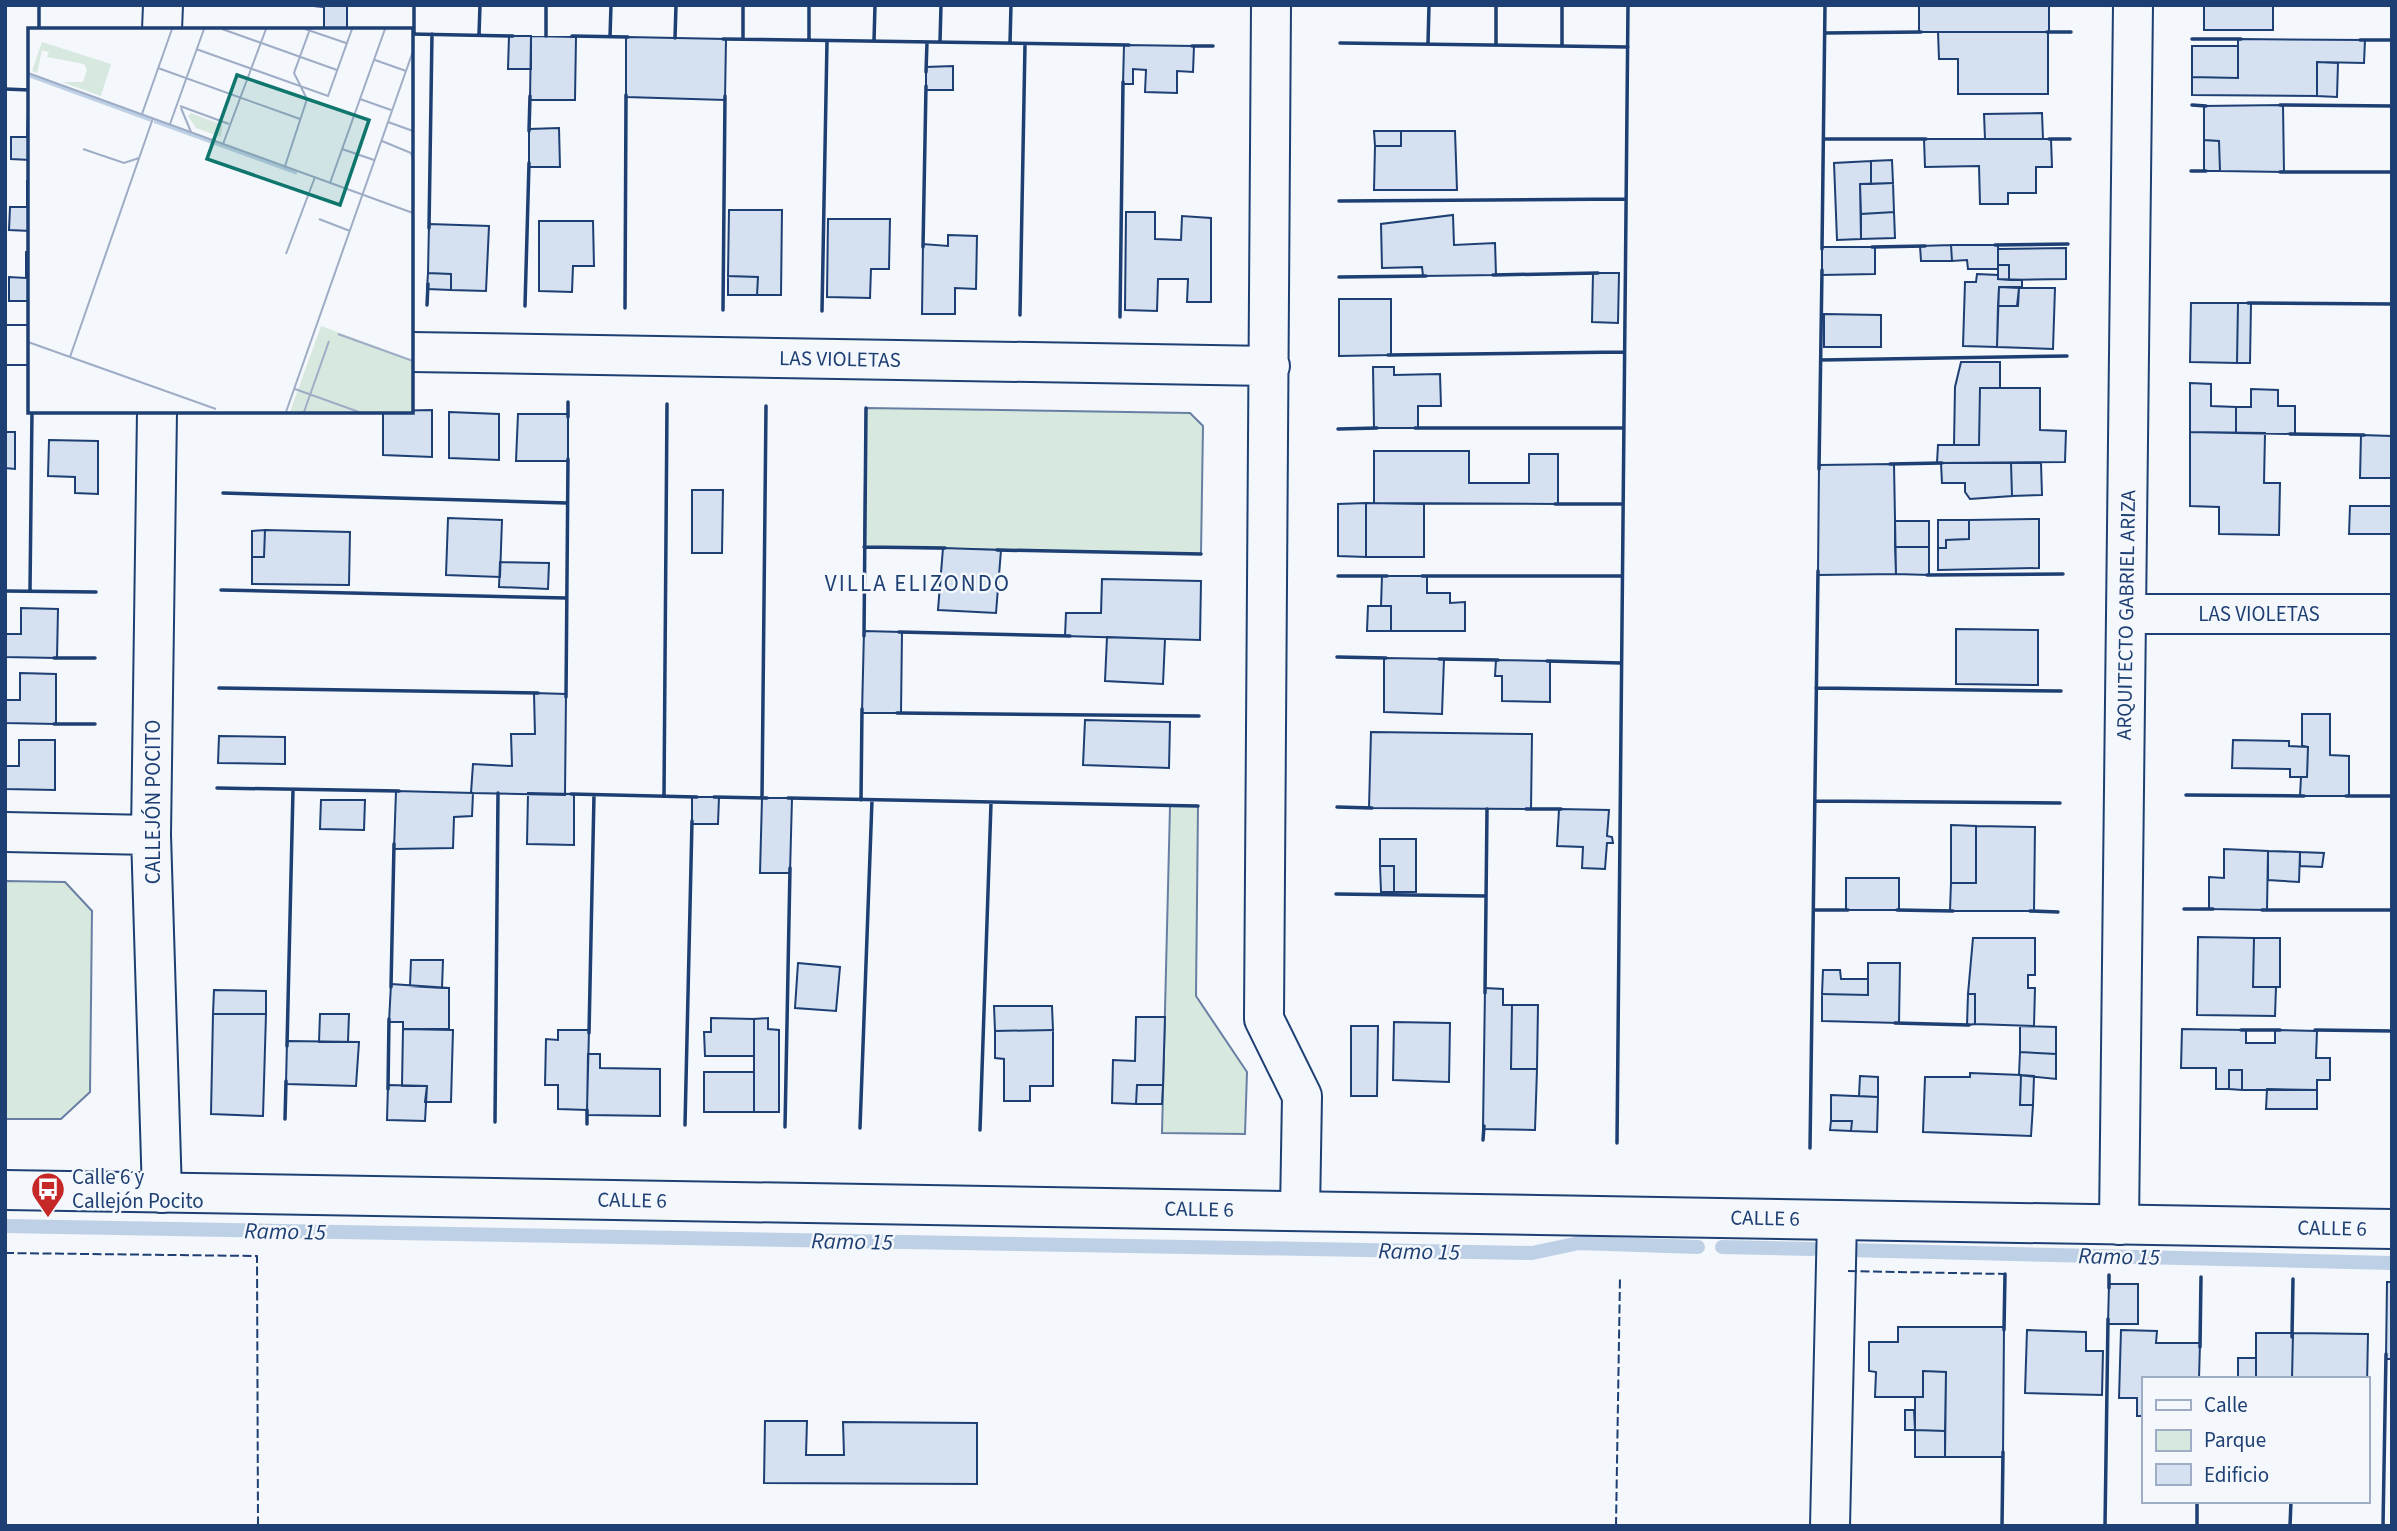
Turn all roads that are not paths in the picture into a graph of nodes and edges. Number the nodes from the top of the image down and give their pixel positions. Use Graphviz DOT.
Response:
graph roads {
  1 [pos="163,5"];
  2 [pos="1270,5"];
  3 [pos="2133,5"];
  4 [pos="162,28"];
  5 [pos="5,345"];
  6 [pos="28,345"];
  7 [pos="413,352"];
  8 [pos="1270,366"];
  9 [pos="157,413"];
  10 [pos="2126,614"];
  11 [pos="2392,614"];
  12 [pos="5,832"];
  13 [pos="151,835"];
  14 [pos="5,1190"];
  15 [pos="162,1193"];
  16 [pos="1300,1211"];
  17 [pos="1837,1220"];
  18 [pos="2119,1224"];
  19 [pos="2392,1229"];
  20 [pos="1830,1526"];
  1 -- 4 [label="street"];
  2 -- 8 [label="street"];
  3 -- 10 [label="street, ARQUITECTO GABRIEL ARIZA"];
  5 -- 6 [label="street"];
  7 -- 8 [label="street, LAS VIOLETAS"];
  8 -- 16 [label="street"];
  9 -- 13 [label="street, CALLEJÓN POCITO"];
  10 -- 11 [label="street, LAS VIOLETAS"];
  10 -- 18 [label="street, ARQUITECTO GABRIEL ARIZA"];
  12 -- 13 [label="street"];
  13 -- 15 [label="street, CALLEJÓN POCITO"];
  14 -- 15 [label="street, CALLE 6"];
  15 -- 16 [label="street, CALLE 6"];
  16 -- 17 [label="street, CALLE 6"];
  17 -- 18 [label="street, CALLE 6"];
  17 -- 20 [label="street"];
  18 -- 19 [label="street, CALLE 6"];
}
